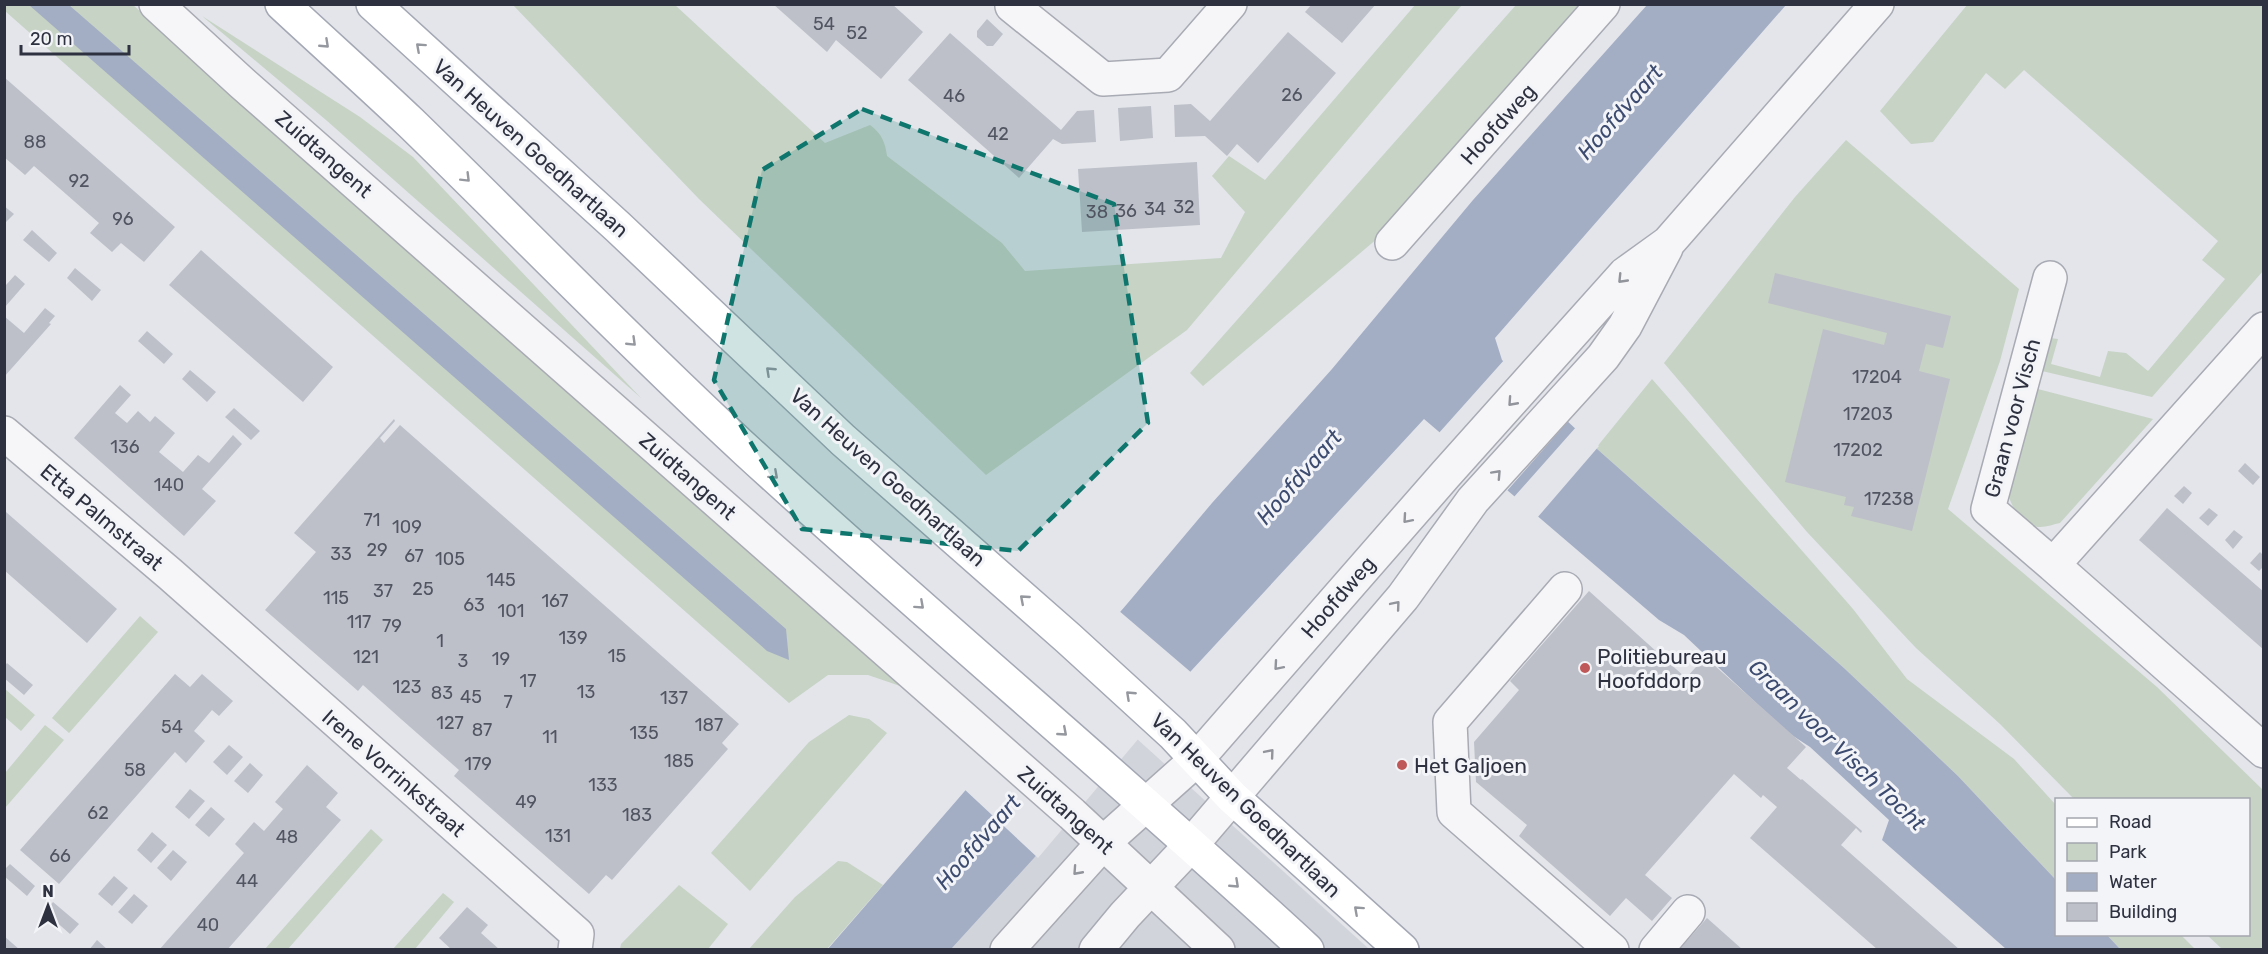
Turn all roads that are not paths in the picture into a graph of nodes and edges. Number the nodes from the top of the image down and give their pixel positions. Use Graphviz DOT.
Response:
graph roads {
  1 [pos="156,4"];
  2 [pos="282,4"];
  3 [pos="373,4"];
  4 [pos="1013,4"];
  5 [pos="1230,4"];
  6 [pos="1603,4"];
  7 [pos="1878,4"];
  8 [pos="1392,243"];
  9 [pos="1668,243"];
  10 [pos="2050,278"];
  11 [pos="2264,329"];
  12 [pos="4,434"];
  13 [pos="2053,565"];
  14 [pos="1565,589"];
  15 [pos="199,601"];
  16 [pos="2264,751"];
  17 [pos="1196,760"];
  18 [pos="1137,796"];
  19 [pos="1232,797"];
  20 [pos="1096,837"];
  21 [pos="1192,844"];
  22 [pos="1151,887"];
  23 [pos="1688,912"];
  24 [pos="575,950"];
  25 [pos="1007,950"];
  26 [pos="1096,950"];
  27 [pos="1218,950"];
  28 [pos="1307,950"];
  29 [pos="1402,950"];
  30 [pos="1612,950"];
  31 [pos="1656,950"];
  1 -- 20 [label="street, Zuidtangent"];
  2 -- 18 [label="main road, one-way"];
  17 -- 3 [label="main road, Van Heuven Goedhartlaan, one-way"];
  4 -- 5 [label="street"];
  6 -- 8 [label="street, Hoofdweg"];
  7 -- 9 [label="street, Hoofdweg"];
  9 -- 17 [label="street, Hoofdweg, one-way"];
  19 -- 9 [label="street, Hoofdweg, one-way"];
  10 -- 13 [label="street, Graan voor Visch"];
  11 -- 13 [label="street"];
  12 -- 15 [label="street, Etta Palmstraat"];
  13 -- 16 [label="street, Graan voor Visch"];
  14 -- 30 [label="street"];
  15 -- 24 [label="street, Irene Vorrinkstraat"];
  17 -- 18 [label="street, Hoofdweg"];
  17 -- 19 [label="main road, Van Heuven Goedhartlaan"];
  18 -- 20 [label="street, Hoofdweg"];
  18 -- 21 [label="main road"];
  19 -- 21 [label="street, Hoofdweg"];
  29 -- 19 [label="main road, Van Heuven Goedhartlaan, one-way"];
  20 -- 22 [label="street, Zuidtangent"];
  20 -- 25 [label="street, Hoofdweg, one-way"];
  21 -- 22 [label="street, Hoofdweg"];
  21 -- 28 [label="main road, one-way"];
  22 -- 26 [label="street, Hoofdweg"];
  22 -- 27 [label="street, Zuidtangent"];
  23 -- 31 [label="street"];
}
